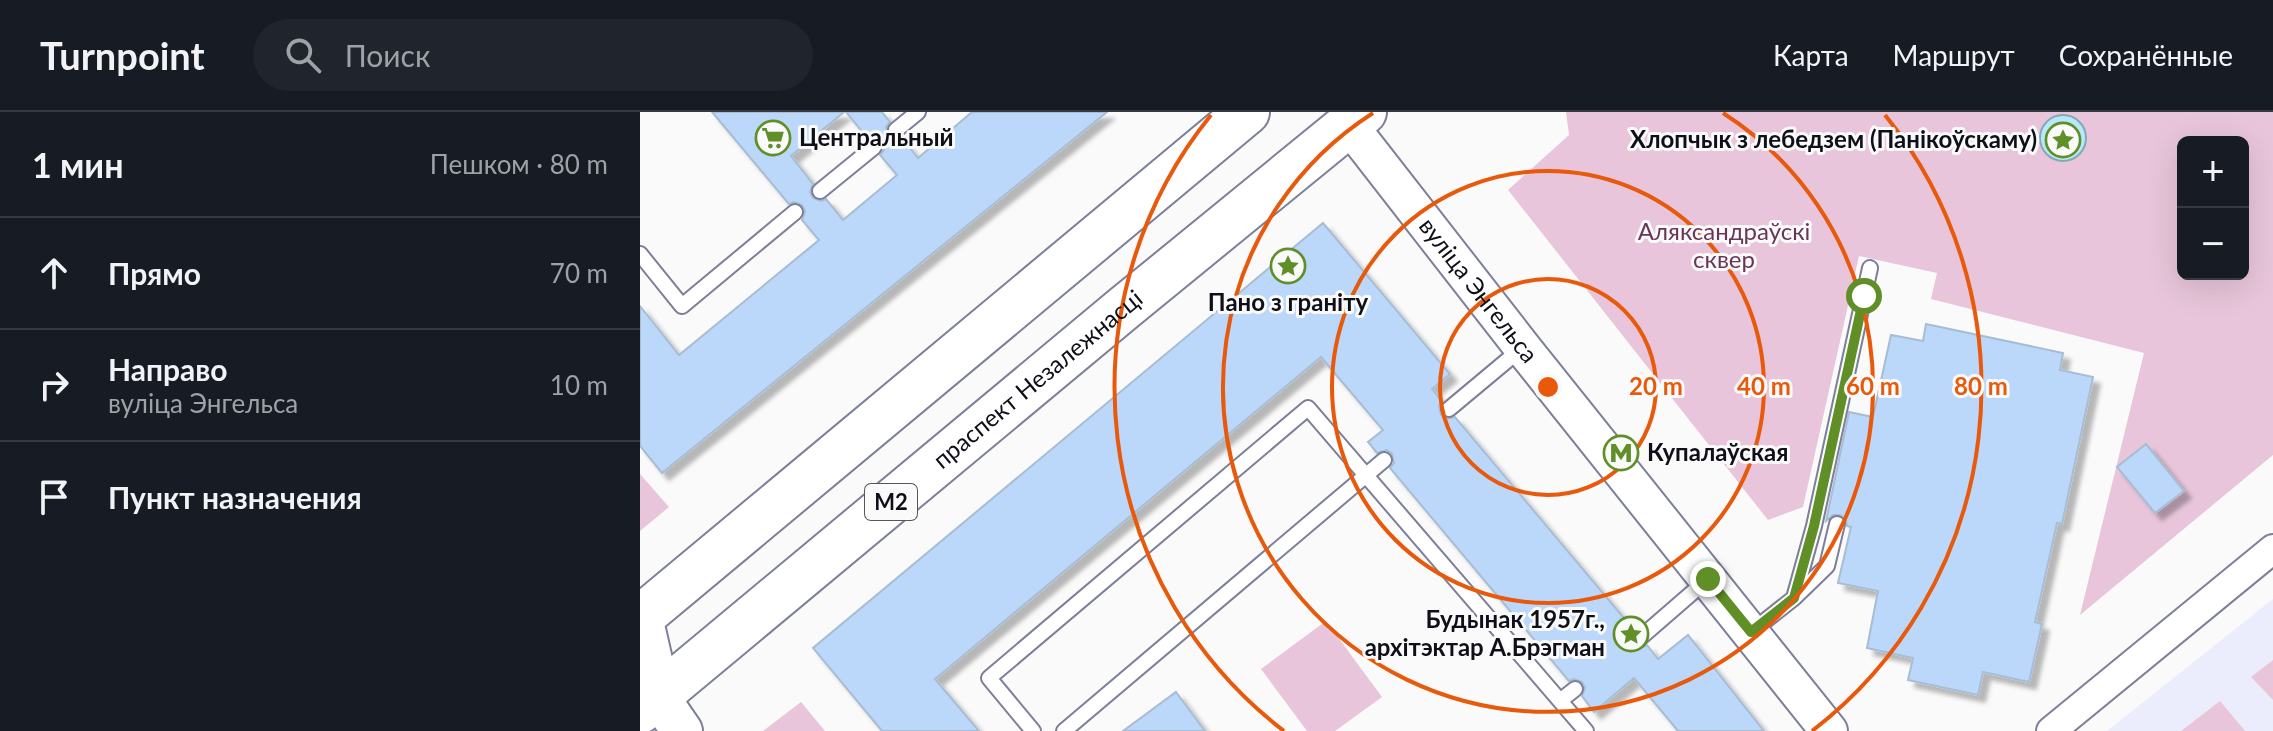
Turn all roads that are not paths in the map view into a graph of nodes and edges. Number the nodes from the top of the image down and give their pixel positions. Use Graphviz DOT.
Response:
graph roads {
  1 [pos="918,112"];
  2 [pos="1247,112"];
  3 [pos="1351,116"];
  4 [pos="896,130"];
  5 [pos="874,147"];
  6 [pos="820,191"];
  7 [pos="795,212"];
  8 [pos="640,254"];
  9 [pos="1870,268"];
  10 [pos="1522,347"];
  11 [pos="1449,409"];
  12 [pos="1384,460"];
  13 [pos="1366,477"];
  14 [pos="1837,524"];
  15 [pos="2273,549"];
  16 [pos="1708,579"];
  17 [pos="1794,598"];
  18 [pos="640,617"];
  19 [pos="1751,632"];
  20 [pos="1640,638"];
  21 [pos="1575,689"];
  22 [pos="646,696"];
  23 [pos="1561,700"];
  24 [pos="682,731"];
  25 [pos="1033,731"];
  26 [pos="1064,731"];
  27 [pos="1586,731"];
  28 [pos="1829,731"];
  29 [pos="2051,731"];
  1 -- 4 [label="lane"];
  2 -- 18 [label="main road"];
  3 -- 10 [label="street, вуліца Энгельса"];
  3 -- 22 [label="main road, праспект Незалежнасці / М2"];
  5 -- 6 [label="lane"];
  7 -- 8 [label="lane"];
  9 -- 17 [label="lane"];
  10 -- 11 [label="lane"];
  10 -- 16 [label="street, вуліца Энгельса"];
  12 -- 13 [label="lane"];
  13 -- 23 [label="lane"];
  13 -- 25 [label="lane"];
  13 -- 26 [label="lane"];
  14 -- 17 [label="lane"];
  15 -- 29 [label="street"];
  16 -- 19 [label="street, вуліца Энгельса"];
  16 -- 20 [label="lane"];
  17 -- 19 [label="lane"];
  18 -- 22 [label="main road"];
  19 -- 28 [label="street, вуліца Энгельса"];
  21 -- 23 [label="lane"];
  22 -- 24 [label="main road"];
  23 -- 27 [label="lane"];
}
